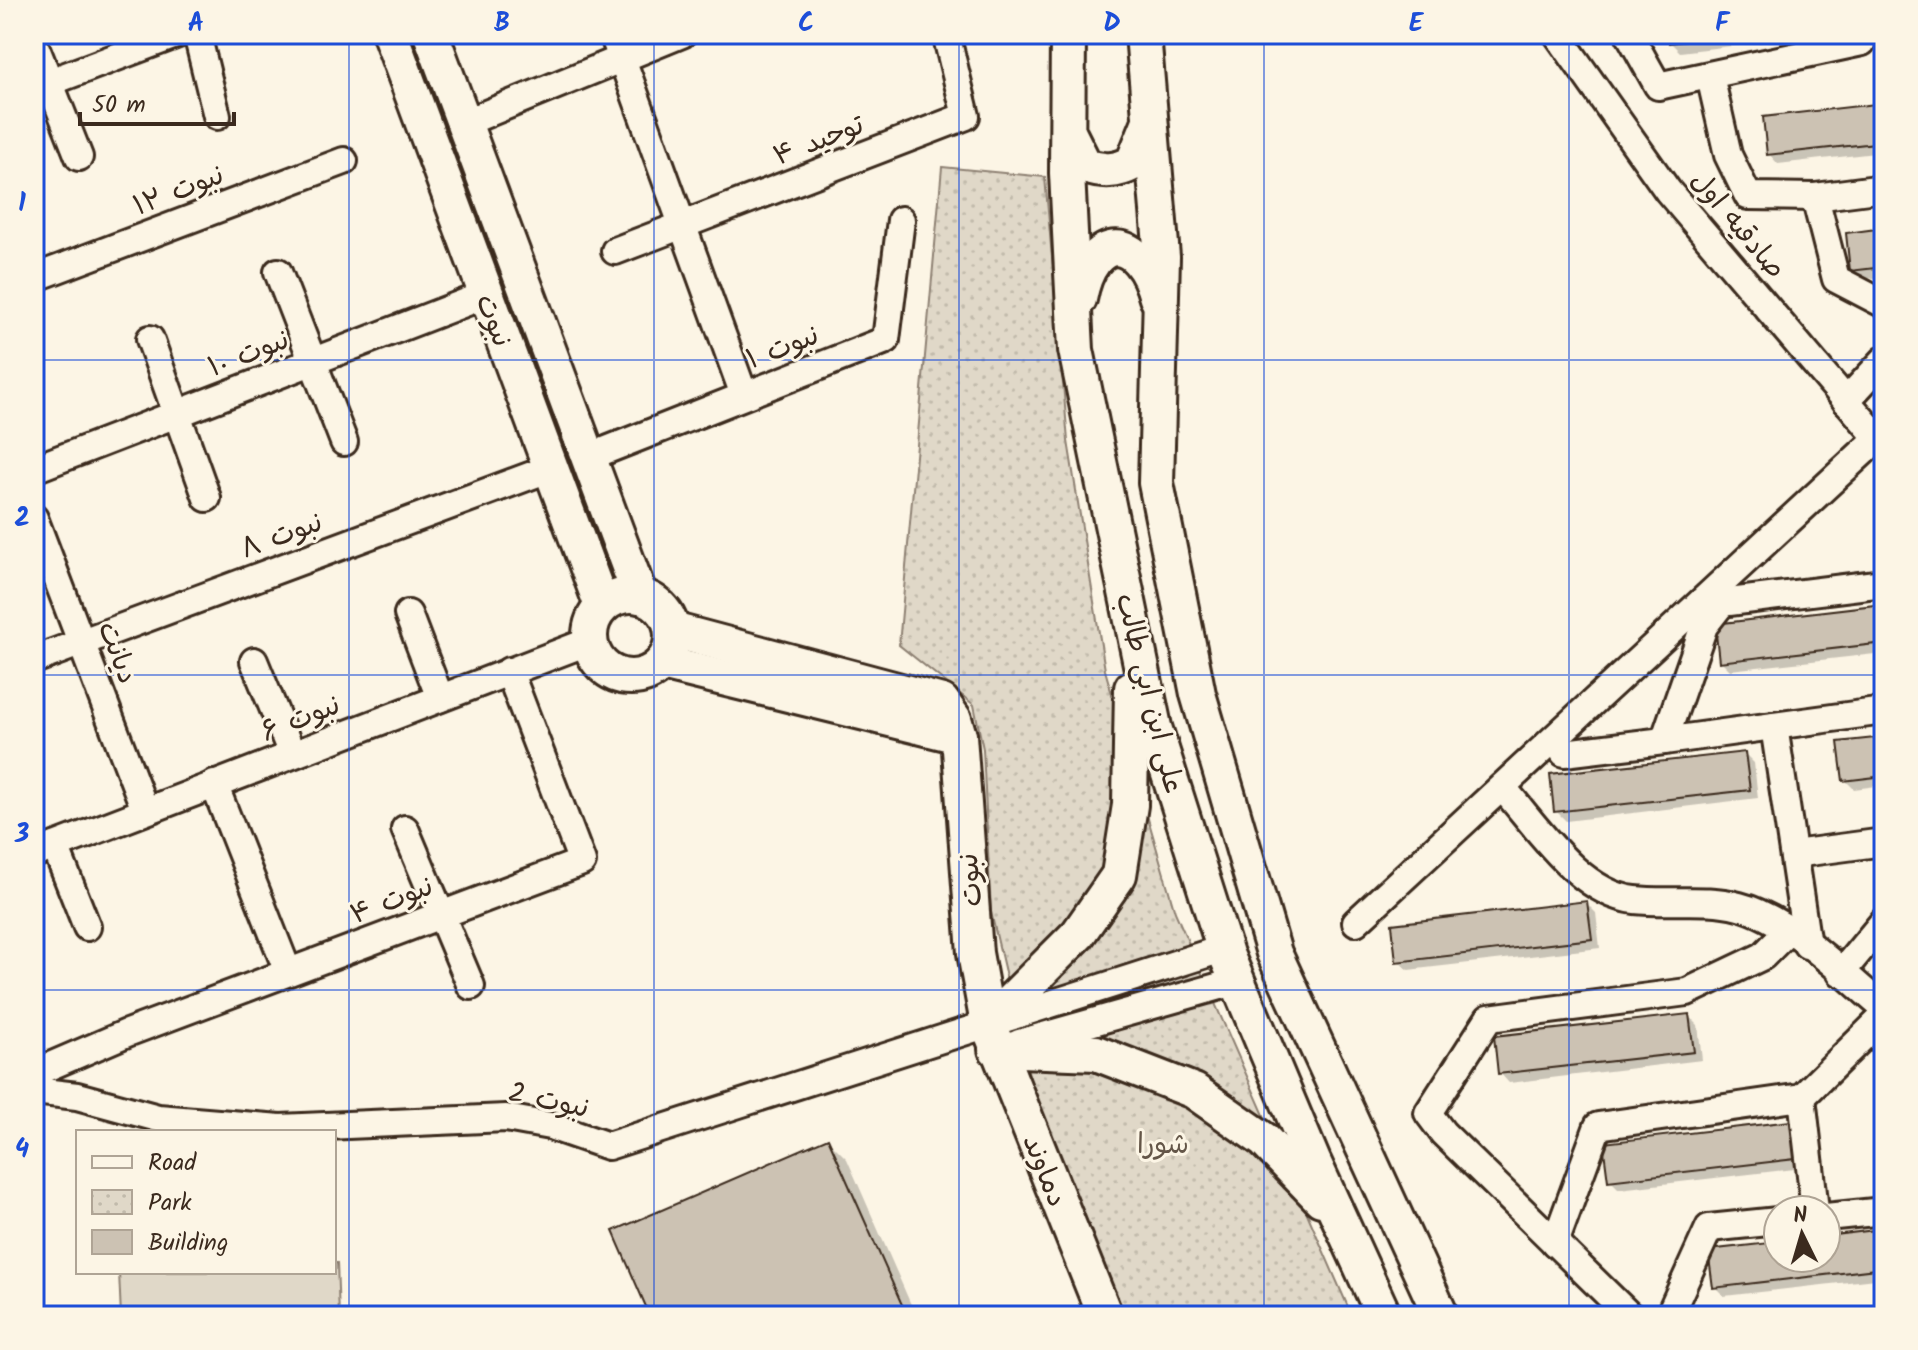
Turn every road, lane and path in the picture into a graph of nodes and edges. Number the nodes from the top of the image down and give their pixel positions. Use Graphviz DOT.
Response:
graph roads {
  1 [pos="178,34"];
  2 [pos="197,34"];
  3 [pos="390,34"];
  4 [pos="431,34"];
  5 [pos="682,34"];
  6 [pos="946,34"];
  7 [pos="1068,34"];
  8 [pos="1143,34"];
  9 [pos="1557,34"];
  10 [pos="1629,34"];
  11 [pos="1862,42"];
  12 [pos="34,43"];
  13 [pos="618,46"];
  14 [pos="1710,76"];
  15 [pos="41,85"];
  16 [pos="217,116"];
  17 [pos="1152,116"];
  18 [pos="464,123"];
  19 [pos="1068,131"];
  20 [pos="79,157"];
  21 [pos="344,161"];
  22 [pos="1884,188"];
  23 [pos="1815,197"];
  24 [pos="901,220"];
  25 [pos="683,227"];
  26 [pos="615,251"];
  27 [pos="278,272"];
  28 [pos="34,278"];
  29 [pos="521,281"];
  30 [pos="485,295"];
  31 [pos="1884,304"];
  32 [pos="1161,314"];
  33 [pos="1075,325"];
  34 [pos="150,339"];
  35 [pos="1884,360"];
  36 [pos="314,361"];
  37 [pos="744,395"];
  38 [pos="1846,401"];
  39 [pos="175,414"];
  40 [pos="344,442"];
  41 [pos="1881,442"];
  42 [pos="589,457"];
  43 [pos="551,468"];
  44 [pos="34,469"];
  45 [pos="207,498"];
  46 [pos="34,518"];
  47 [pos="1884,583"];
  48 [pos="640,596"];
  49 [pos="1709,604"];
  50 [pos="602,606"];
  51 [pos="408,614"];
  52 [pos="672,630"];
  53 [pos="1133,631"];
  54 [pos="590,641"];
  55 [pos="81,643"];
  56 [pos="34,660"];
  57 [pos="254,661"];
  58 [pos="662,663"];
  59 [pos="509,671"];
  60 [pos="440,698"];
  61 [pos="1884,711"];
  62 [pos="1774,726"];
  63 [pos="959,736"];
  64 [pos="1664,741"];
  65 [pos="1564,753"];
  66 [pos="292,754"];
  67 [pos="214,784"];
  68 [pos="1502,787"];
  69 [pos="145,810"];
  70 [pos="405,829"];
  71 [pos="1884,842"];
  72 [pos="45,850"];
  73 [pos="1794,854"];
  74 [pos="441,915"];
  75 [pos="1884,921"];
  76 [pos="1356,922"];
  77 [pos="87,927"];
  78 [pos="1797,938"];
  79 [pos="1225,948"];
  80 [pos="288,972"];
  81 [pos="1841,973"];
  82 [pos="1238,981"];
  83 [pos="471,986"];
  84 [pos="1884,1008"];
  85 [pos="1884,1016"];
  86 [pos="992,1037"];
  87 [pos="34,1073"];
  88 [pos="34,1091"];
  89 [pos="1802,1097"];
  90 [pos="1813,1194"];
  91 [pos="1884,1211"];
  92 [pos="1842,1215"];
  93 [pos="1340,1219"];
  94 [pos="1762,1223"];
  95 [pos="1555,1243"];
  96 [pos="1105,1316"];
  97 [pos="1384,1316"];
  98 [pos="1441,1316"];
  99 [pos="1630,1316"];
  100 [pos="1669,1316"];
  1 -- 15 [label="street"];
  2 -- 16 [label="street"];
  3 -- 30 [label="main road, نبوت"];
  4 -- 18 [label="main road, نبوت"];
  5 -- 13 [label="street"];
  6 -- 25 [label="street, توحید ۴"];
  7 -- 19 [label="main road, علی ابن ابی طالب"];
  8 -- 17 [label="main road, علی ابن ابی طالب"];
  9 -- 38 [label="street, صادقیه اول"];
  10 -- 14 [label="street"];
  11 -- 14 [label="street"];
  12 -- 15 [label="street"];
  13 -- 18 [label="street"];
  13 -- 25 [label="street"];
  14 -- 23 [label="street"];
  15 -- 20 [label="street"];
  17 -- 19 [label="main road"];
  17 -- 32 [label="main road, علی ابن ابی طالب"];
  18 -- 29 [label="main road, نبوت"];
  19 -- 33 [label="main road, علی ابن ابی طالب"];
  21 -- 28 [label="street, نبوت ۱۲"];
  22 -- 23 [label="street"];
  23 -- 31 [label="street"];
  24 -- 37 [label="street, نبوت ۱"];
  25 -- 26 [label="street, توحید ۴"];
  25 -- 37 [label="street"];
  27 -- 36 [label="street"];
  29 -- 30 [label="main road"];
  29 -- 42 [label="main road, نبوت"];
  30 -- 36 [label="street, نبوت ۱۰"];
  30 -- 43 [label="main road, نبوت"];
  32 -- 33 [label="main road"];
  32 -- 98 [label="main road, علی ابن ابی طالب"];
  33 -- 53 [label="main road, علی ابن ابی طالب"];
  34 -- 39 [label="street"];
  35 -- 38 [label="street"];
  36 -- 39 [label="street, نبوت ۱۰"];
  36 -- 40 [label="street"];
  37 -- 42 [label="street, نبوت ۱"];
  38 -- 41 [label="street, صادقیه اول"];
  39 -- 44 [label="street, نبوت ۱۰"];
  39 -- 45 [label="street"];
  41 -- 49 [label="street"];
  42 -- 48 [label="main road, نبوت"];
  43 -- 50 [label="main road, نبوت"];
  43 -- 55 [label="street, نبوت ۸"];
  46 -- 55 [label="street, دیانت"];
  47 -- 49 [label="street"];
  48 -- 50 [label="main road"];
  48 -- 52 [label="main road"];
  49 -- 64 [label="street"];
  49 -- 68 [label="street"];
  50 -- 54 [label="main road"];
  51 -- 60 [label="street"];
  52 -- 58 [label="main road"];
  52 -- 63 [label="main road, نبوت"];
  53 -- 79 [label="main road, علی ابن ابی طالب"];
  53 -- 86 [label="main road"];
  54 -- 58 [label="main road"];
  54 -- 59 [label="street, نبوت ۶"];
  55 -- 56 [label="street, نبوت ۸"];
  55 -- 69 [label="street, دیانت"];
  57 -- 66 [label="street"];
  58 -- 63 [label="main road"];
  59 -- 60 [label="street, نبوت ۶"];
  59 -- 74 [label="street, نبوت ۴"];
  60 -- 66 [label="street, نبوت ۶"];
  61 -- 62 [label="street"];
  62 -- 64 [label="street"];
  62 -- 73 [label="street"];
  63 -- 86 [label="main road, نبوت"];
  64 -- 65 [label="street"];
  66 -- 67 [label="street, نبوت ۶"];
  67 -- 69 [label="street, نبوت ۶"];
  67 -- 80 [label="street"];
  68 -- 76 [label="street"];
  68 -- 78 [label="street"];
  69 -- 72 [label="street, نبوت ۶"];
  70 -- 74 [label="street"];
  71 -- 73 [label="street"];
  72 -- 77 [label="street"];
  73 -- 78 [label="street"];
  74 -- 80 [label="street, نبوت ۴"];
  74 -- 83 [label="street"];
  75 -- 81 [label="street"];
  78 -- 81 [label="street"];
  78 -- 95 [label="street"];
  79 -- 82 [label="main road, علی ابن ابی طالب"];
  79 -- 86 [label="street"];
  80 -- 87 [label="street, نبوت ۴"];
  81 -- 84 [label="street"];
  82 -- 86 [label="street"];
  82 -- 93 [label="main road, علی ابن ابی طالب"];
  85 -- 89 [label="street"];
  86 -- 88 [label="street, نبوت 2"];
  86 -- 93 [label="main road"];
  86 -- 96 [label="main road, دماوند"];
  89 -- 90 [label="street"];
  89 -- 95 [label="street"];
  91 -- 92 [label="street"];
  93 -- 97 [label="main road, علی ابن ابی طالب"];
  94 -- 100 [label="street"];
  95 -- 99 [label="street"];
}
